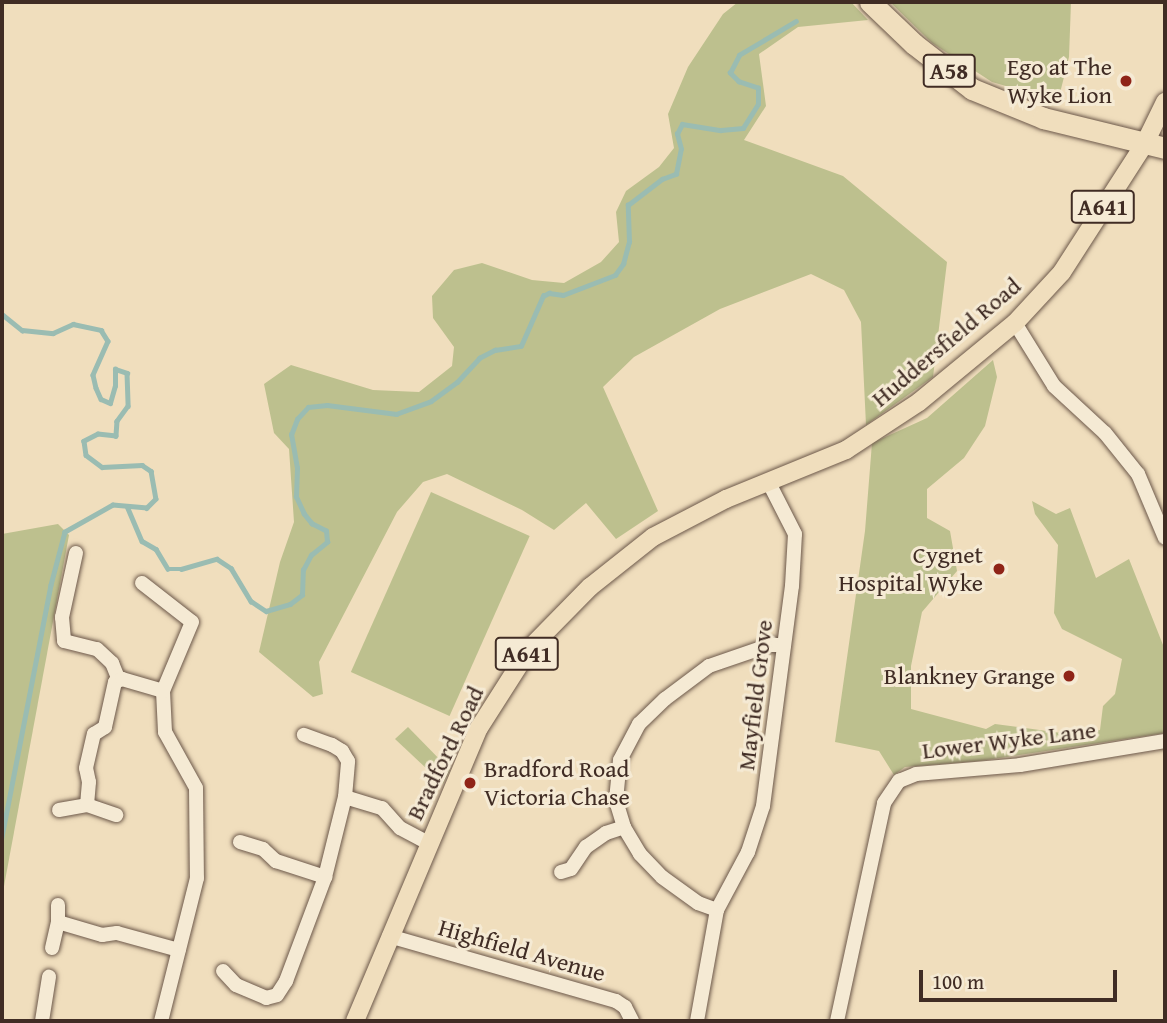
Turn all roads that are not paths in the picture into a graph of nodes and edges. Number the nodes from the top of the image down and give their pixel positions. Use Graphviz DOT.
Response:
graph roads {
  1 [pos="870,2"];
  2 [pos="1165,102"];
  3 [pos="1155,146"];
  4 [pos="1015,323"];
  5 [pos="865,438"];
  6 [pos="769,483"];
  7 [pos="1165,538"];
  8 [pos="76,553"];
  9 [pos="142,583"];
  10 [pos="784,645"];
  11 [pos="119,680"];
  12 [pos="163,691"];
  13 [pos="304,735"];
  14 [pos="1165,741"];
  15 [pos="345,797"];
  16 [pos="87,805"];
  17 [pos="59,810"];
  18 [pos="116,816"];
  19 [pos="624,827"];
  20 [pos="240,842"];
  21 [pos="428,843"];
  22 [pos="561,872"];
  23 [pos="325,877"];
  24 [pos="58,905"];
  25 [pos="717,910"];
  26 [pos="58,922"];
  27 [pos="389,936"];
  28 [pos="52,948"];
  29 [pos="179,950"];
  30 [pos="223,971"];
  31 [pos="49,977"];
  32 [pos="42,1021"];
  33 [pos="161,1021"];
  34 [pos="355,1021"];
  35 [pos="632,1021"];
  36 [pos="697,1021"];
  37 [pos="837,1021"];
  1 -- 3 [label="highway, A58"];
  2 -- 3 [label="main road, Huddersfield Road / A641"];
  3 -- 4 [label="main road, Huddersfield Road / A641"];
  4 -- 5 [label="main road, Huddersfield Road / A641"];
  4 -- 7 [label="street"];
  5 -- 6 [label="main road, Bradford Road / A641"];
  6 -- 10 [label="street, Mayfield Grove"];
  6 -- 21 [label="main road, Bradford Road / A641"];
  8 -- 11 [label="street"];
  9 -- 12 [label="street"];
  10 -- 19 [label="street"];
  10 -- 25 [label="street, Mayfield Grove"];
  11 -- 12 [label="street"];
  11 -- 16 [label="street"];
  12 -- 29 [label="street"];
  13 -- 15 [label="street"];
  14 -- 37 [label="street, Lower Wyke Lane"];
  15 -- 21 [label="street"];
  15 -- 23 [label="street"];
  16 -- 17 [label="street"];
  16 -- 18 [label="street"];
  19 -- 22 [label="street"];
  19 -- 25 [label="street"];
  20 -- 23 [label="street"];
  21 -- 27 [label="main road, Bradford Road / A641"];
  23 -- 30 [label="street"];
  24 -- 26 [label="street"];
  25 -- 36 [label="street, Mayfield Grove"];
  26 -- 28 [label="street"];
  26 -- 29 [label="street"];
  27 -- 34 [label="main road, Bradford Road / A641"];
  27 -- 35 [label="street, Highfield Avenue"];
  29 -- 33 [label="street"];
  31 -- 32 [label="street"];
}
